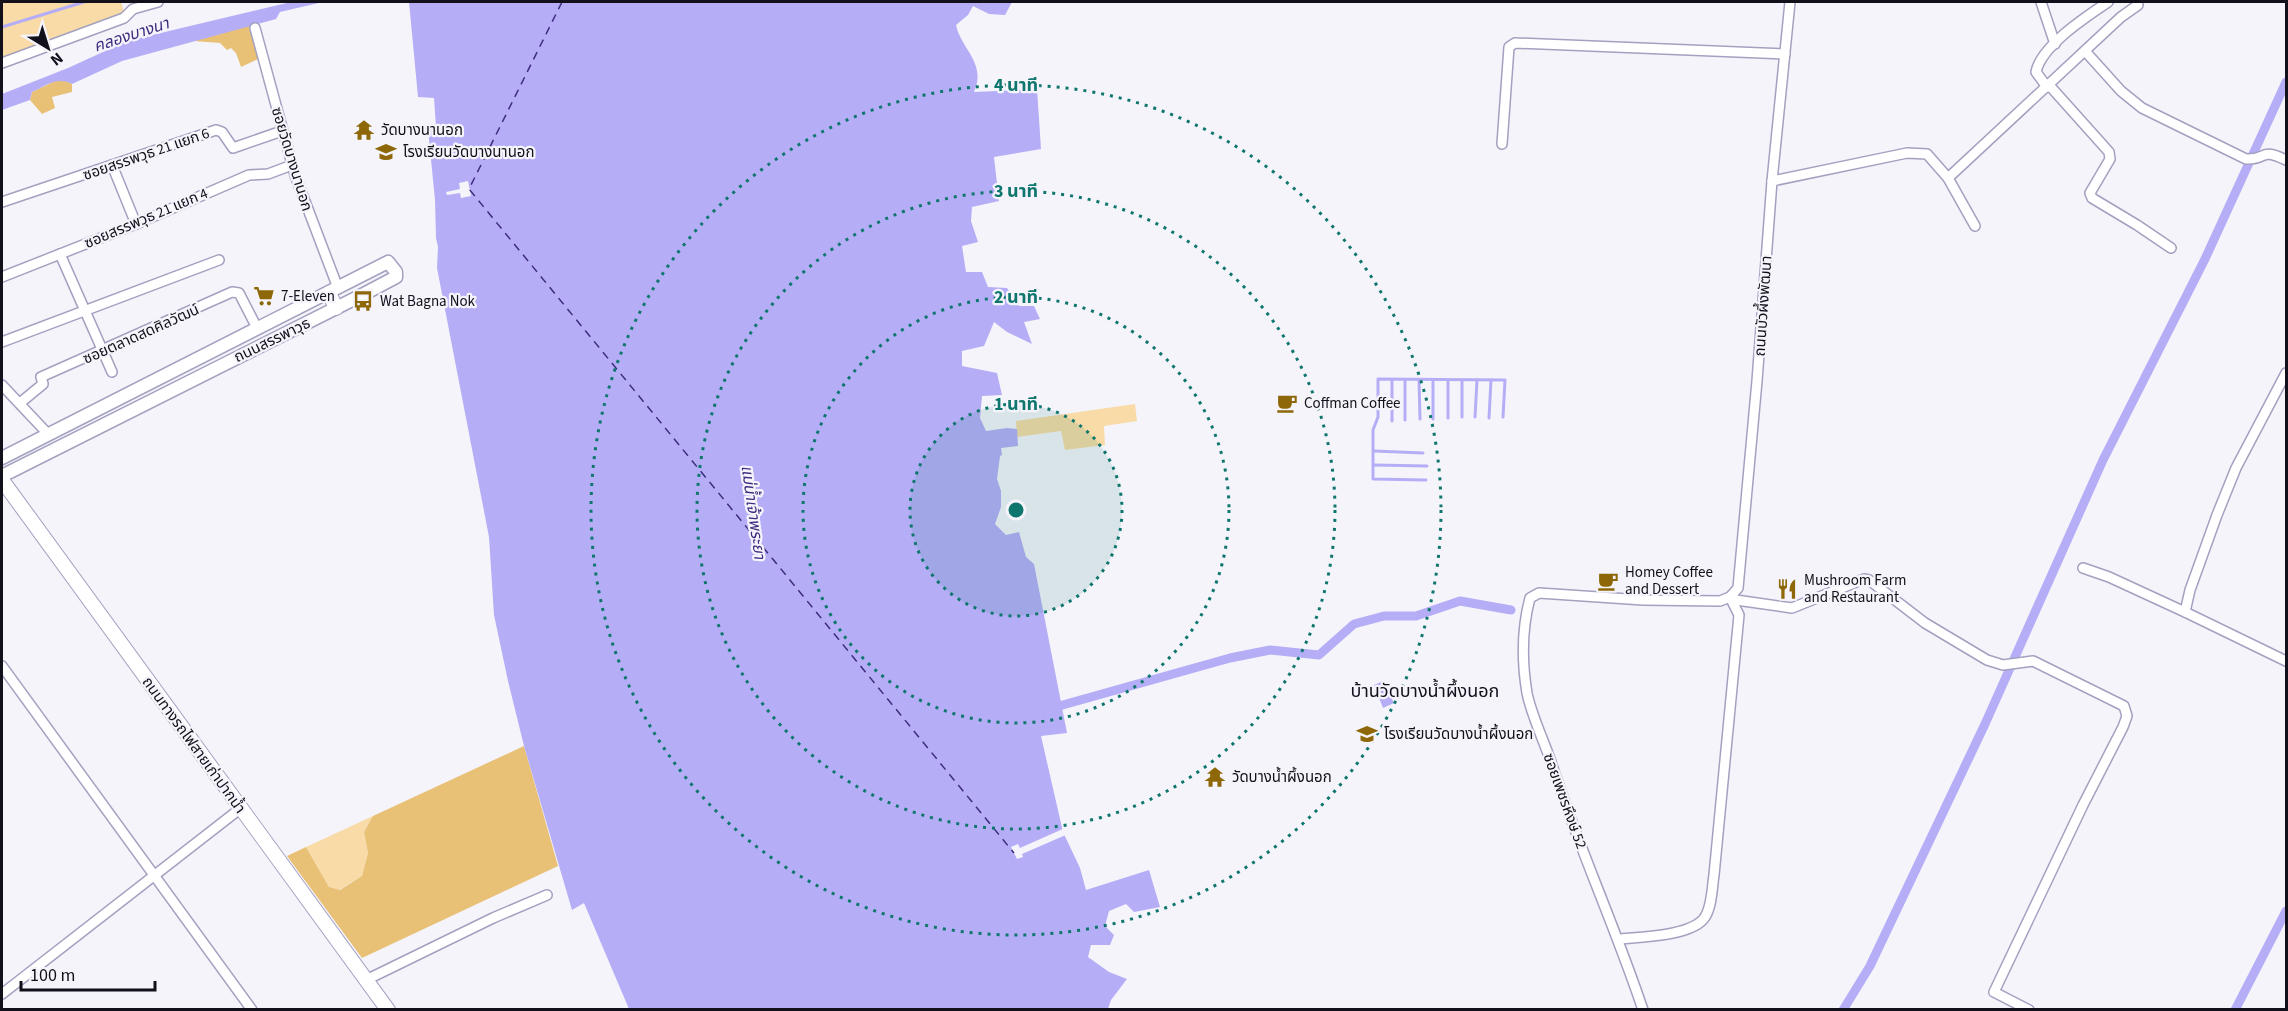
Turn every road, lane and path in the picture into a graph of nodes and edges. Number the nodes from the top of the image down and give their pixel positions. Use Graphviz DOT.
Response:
graph roads {
  1 [pos="158,2"];
  2 [pos="1790,2"];
  3 [pos="2041,2"];
  4 [pos="2108,2"];
  5 [pos="2138,5"];
  6 [pos="255,28"];
  7 [pos="2055,44"];
  8 [pos="2085,51"];
  9 [pos="1785,54"];
  10 [pos="2,63"];
  11 [pos="2048,86"];
  12 [pos="282,131"];
  13 [pos="1503,144"];
  14 [pos="2286,160"];
  15 [pos="112,165"];
  16 [pos="292,165"];
  17 [pos="1948,178"];
  18 [pos="1772,181"];
  19 [pos="2,202"];
  20 [pos="136,224"];
  21 [pos="1975,226"];
  22 [pos="2171,248"];
  23 [pos="60,254"];
  24 [pos="219,260"];
  25 [pos="2,277"];
  26 [pos="333,290"];
  27 [pos="336,308"];
  28 [pos="86,311"];
  29 [pos="257,328"];
  30 [pos="2,342"];
  31 [pos="104,351"];
  32 [pos="112,372"];
  33 [pos="2286,373"];
  34 [pos="2,385"];
  35 [pos="20,403"];
  36 [pos="48,434"];
  37 [pos="2,458"];
  38 [pos="2,478"];
  39 [pos="2083,568"];
  40 [pos="1727,598"];
  41 [pos="2186,612"];
  42 [pos="2286,661"];
  43 [pos="2,666"];
  44 [pos="241,808"];
  45 [pos="154,875"];
  46 [pos="547,895"];
  47 [pos="1619,939"];
  48 [pos="366,980"];
  49 [pos="2,994"];
  50 [pos="252,1010"];
  51 [pos="388,1010"];
  52 [pos="1643,1010"];
  53 [pos="2029,1010"];
  1 -- 10 [label="street"];
  2 -- 9 [label="street, ถนนบัวผึ้งพัฒนา"];
  3 -- 7 [label="street"];
  4 -- 7 [label="street"];
  5 -- 8 [label="street"];
  6 -- 12 [label="street, ซอยวัดบางนานอก"];
  7 -- 11 [label="street"];
  8 -- 11 [label="street"];
  8 -- 14 [label="street"];
  9 -- 13 [label="street"];
  9 -- 18 [label="street, ถนนบัวผึ้งพัฒนา"];
  11 -- 17 [label="street"];
  11 -- 22 [label="street"];
  12 -- 15 [label="street, ซอยสรรพวุธ 21 แยก 6"];
  12 -- 16 [label="street, ซอยวัดบางนานอก"];
  15 -- 19 [label="street, ซอยสรรพวุธ 21 แยก 6"];
  15 -- 20 [label="street"];
  16 -- 20 [label="street, ซอยสรรพวุธ 21 แยก 4"];
  16 -- 26 [label="street, ซอยวัดบางนานอก"];
  17 -- 18 [label="street"];
  17 -- 21 [label="street"];
  18 -- 40 [label="street, ถนนบัวผึ้งพัฒนา"];
  20 -- 23 [label="street, ซอยสรรพวุธ 21 แยก 4"];
  23 -- 25 [label="street, ซอยสรรพวุธ 21 แยก 4"];
  23 -- 28 [label="street"];
  24 -- 28 [label="street"];
  26 -- 27 [label="main road"];
  26 -- 27 [label="street, ถนนสรรพาวุธ"];
  26 -- 29 [label="street, ถนนสรรพาวุธ"];
  27 -- 38 [label="street, ถนนสรรพาวุธ"];
  28 -- 30 [label="street"];
  28 -- 31 [label="street"];
  29 -- 31 [label="street, ซอยตลาดสดศิลวัฒน์"];
  29 -- 36 [label="street, ถนนสรรพาวุธ"];
  31 -- 32 [label="street"];
  31 -- 35 [label="street, ซอยตลาดสดศิลวัฒน์"];
  33 -- 41 [label="street"];
  34 -- 35 [label="street"];
  35 -- 36 [label="street"];
  36 -- 37 [label="street, ถนนสรรพาวุธ"];
  38 -- 44 [label="main road, ถนนทางรถไฟสายเก่าปากน้ำ"];
  39 -- 41 [label="street"];
  40 -- 47 [label="street"];
  40 -- 47 [label="street, ซอยเพชรหึงษ์ 52"];
  40 -- 53 [label="street"];
  41 -- 42 [label="street"];
  43 -- 45 [label="street"];
  44 -- 45 [label="street"];
  44 -- 48 [label="main road, ถนนทางรถไฟสายเก่าปากน้ำ"];
  45 -- 49 [label="street"];
  45 -- 50 [label="street"];
  46 -- 48 [label="street"];
  47 -- 52 [label="street, ซอยเพชรหึงษ์ 52"];
  48 -- 51 [label="main road, ถนนทางรถไฟสายเก่าปากน้ำ"];
}
